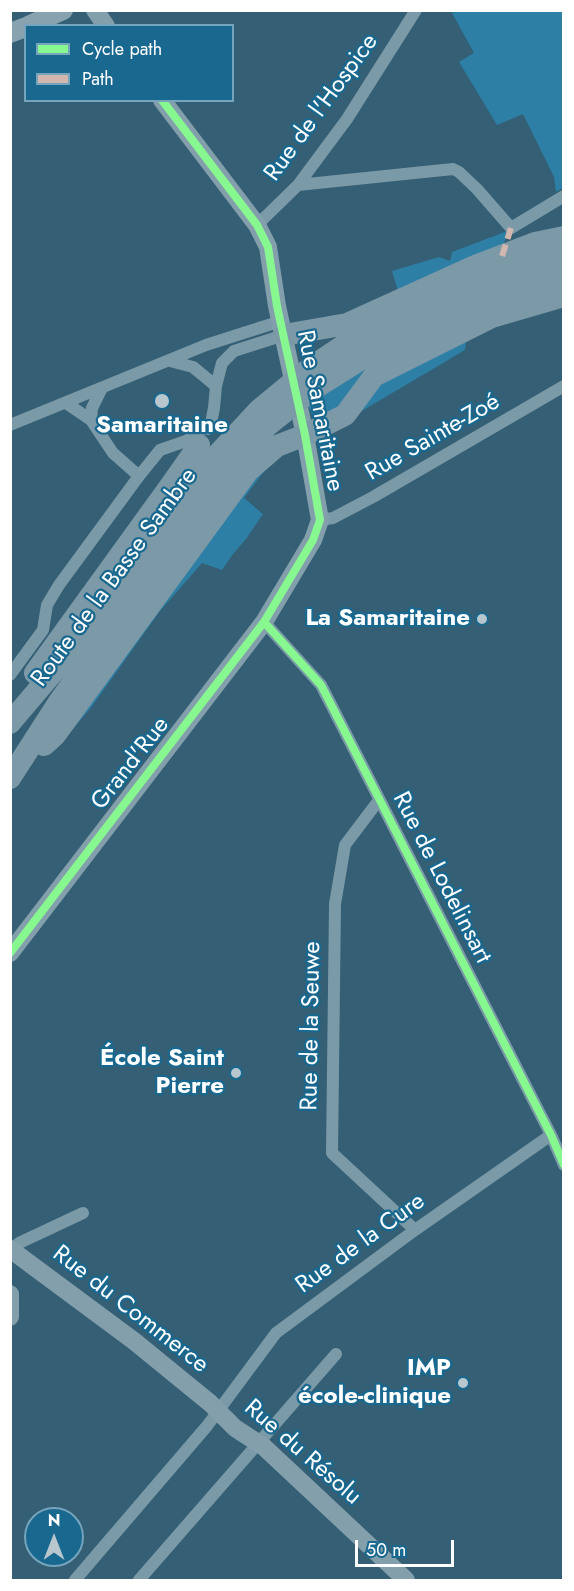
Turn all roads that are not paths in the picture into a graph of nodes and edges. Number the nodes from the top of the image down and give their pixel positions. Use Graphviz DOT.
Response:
graph roads {
  1 [pos="63,10"];
  2 [pos="95,10"];
  3 [pos="416,10"];
  4 [pos="32,24"];
  5 [pos="105,24"];
  6 [pos="24,27"];
  7 [pos="10,33"];
  8 [pos="164,102"];
  9 [pos="298,184"];
  10 [pos="564,196"];
  11 [pos="257,225"];
  12 [pos="564,237"];
  13 [pos="564,256"];
  14 [pos="564,274"];
  15 [pos="564,296"];
  16 [pos="283,328"];
  17 [pos="170,361"];
  18 [pos="216,386"];
  19 [pos="564,386"];
  20 [pos="102,388"];
  21 [pos="66,403"];
  22 [pos="91,420"];
  23 [pos="212,423"];
  24 [pos="10,425"];
  25 [pos="305,435"];
  26 [pos="199,445"];
  27 [pos="139,477"];
  28 [pos="320,520"];
  29 [pos="280,598"];
  30 [pos="264,622"];
  31 [pos="10,675"];
  32 [pos="10,717"];
  33 [pos="10,723"];
  34 [pos="12,777"];
  35 [pos="379,800"];
  36 [pos="10,953"];
  37 [pos="550,1135"];
  38 [pos="560,1150"];
  39 [pos="564,1165"];
  40 [pos="83,1213"];
  41 [pos="415,1230"];
  42 [pos="11,1250"];
  43 [pos="10,1294"];
  44 [pos="10,1317"];
  45 [pos="336,1354"];
  46 [pos="218,1411"];
  47 [pos="257,1443"];
  48 [pos="75,1581"];
  49 [pos="139,1581"];
  50 [pos="406,1581"];
  1 -- 4 [label="main road"];
  2 -- 5 [label="street"];
  3 -- 9 [label="street, Rue de l'Hospice"];
  6 -- 7 [label="main road"];
  8 -- 11 [label="street, Rue Samaritaine"];
  9 -- 10 [label="street"];
  9 -- 11 [label="street, Rue de l'Hospice"];
  11 -- 16 [label="street, Rue Samaritaine"];
  12 -- 16 [label="highway"];
  13 -- 33 [label="highway, Route de la Basse Sambre"];
  14 -- 34 [label="highway, Route de la Basse Sambre"];
  15 -- 25 [label="highway"];
  16 -- 17 [label="street"];
  16 -- 18 [label="street"];
  16 -- 25 [label="street, Rue Samaritaine"];
  17 -- 18 [label="street"];
  17 -- 20 [label="street"];
  18 -- 23 [label="street"];
  19 -- 28 [label="street, Rue Sainte-Zoé"];
  20 -- 21 [label="street"];
  20 -- 22 [label="street"];
  21 -- 22 [label="street"];
  21 -- 24 [label="street"];
  22 -- 27 [label="street"];
  23 -- 26 [label="street"];
  23 -- 27 [label="street"];
  25 -- 28 [label="street, Rue Samaritaine"];
  25 -- 34 [label="highway"];
  26 -- 32 [label="highway"];
  27 -- 31 [label="street"];
  28 -- 29 [label="street, Rue Samaritaine"];
  29 -- 30 [label="street, Grand'Rue"];
  30 -- 35 [label="street, Rue de Lodelinsart"];
  30 -- 36 [label="street, Grand'Rue"];
  35 -- 37 [label="street, Rue de Lodelinsart"];
  35 -- 41 [label="street, Rue de la Seuwe"];
  37 -- 38 [label="street, Rue de Lodelinsart"];
  37 -- 41 [label="street, Rue de la Cure"];
  38 -- 39 [label="street, Rue de Lodelinsart"];
  40 -- 42 [label="street"];
  41 -- 46 [label="street, Rue de la Cure"];
  42 -- 46 [label="street, Rue du Commerce"];
  43 -- 44 [label="street"];
  45 -- 47 [label="street"];
  46 -- 47 [label="street, Rue du Résolu"];
  46 -- 48 [label="street, Rue de la Cure"];
  47 -- 49 [label="street"];
  47 -- 50 [label="street, Rue du Résolu"];
}
